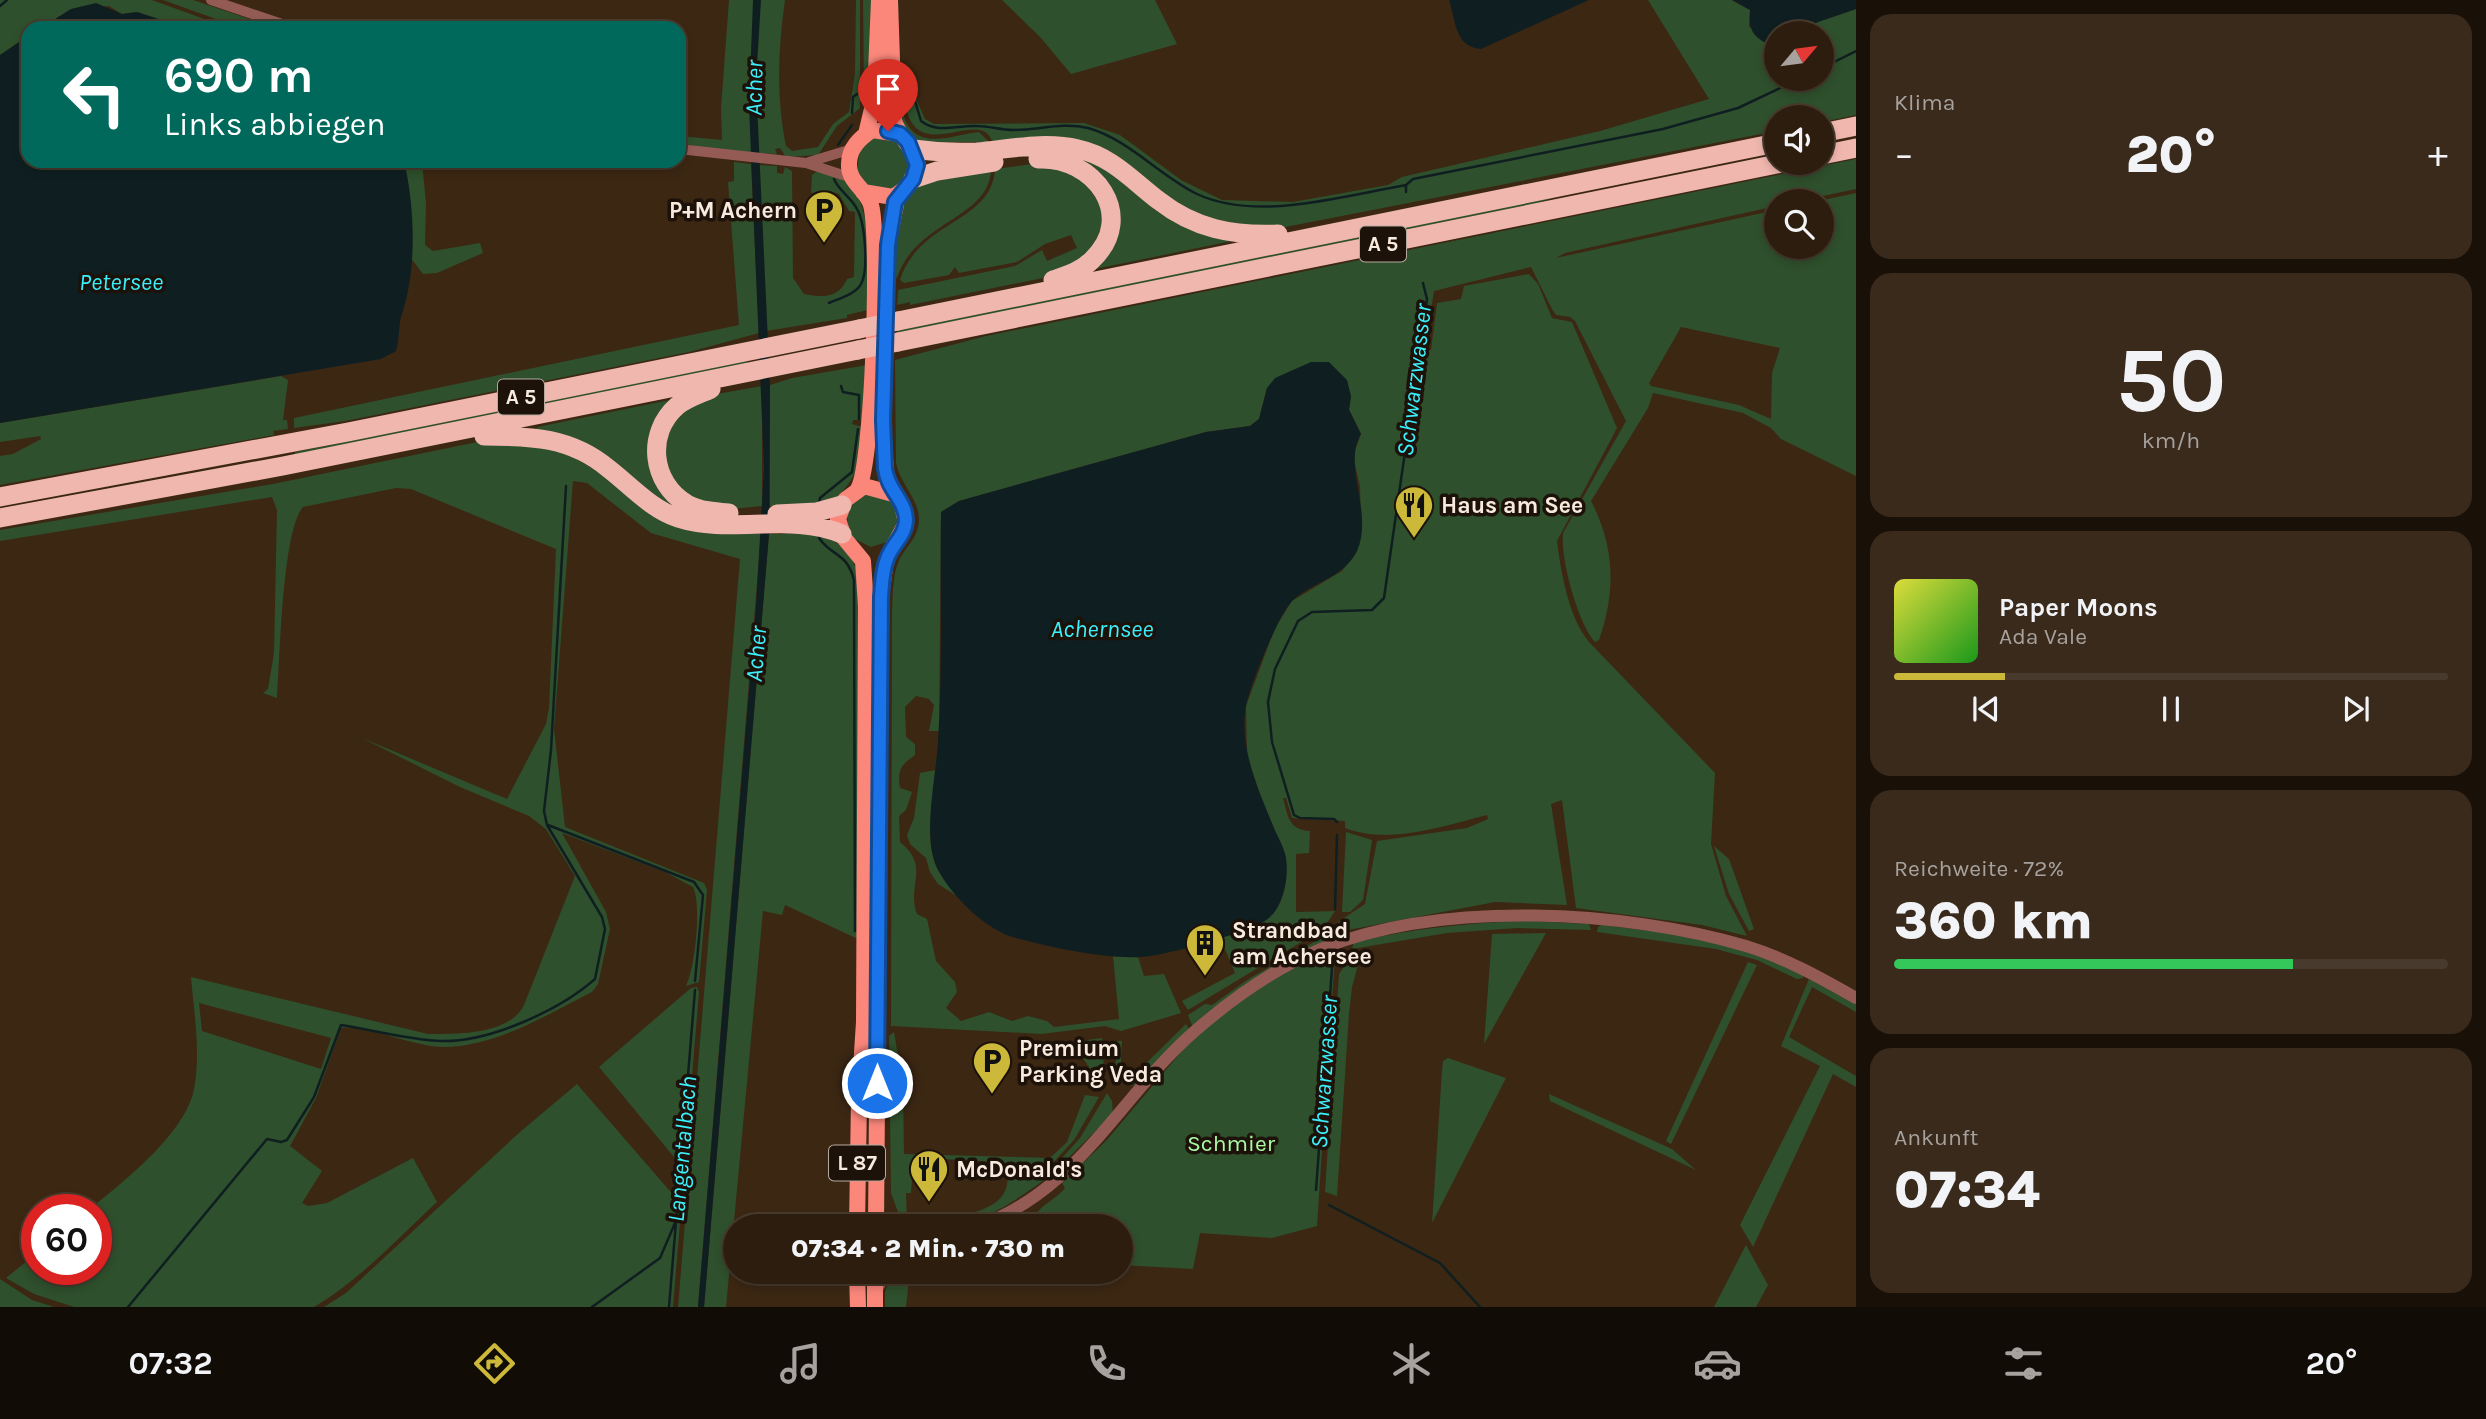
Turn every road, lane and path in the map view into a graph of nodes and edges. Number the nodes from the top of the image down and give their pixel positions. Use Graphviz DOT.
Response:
graph roads {
  1 [pos="211,0"];
  2 [pos="879,0"];
  3 [pos="890,0"];
  4 [pos="273,21"];
  5 [pos="1856,127"];
  6 [pos="1834,131"];
  7 [pos="866,134"];
  8 [pos="906,141"];
  9 [pos="1764,145"];
  10 [pos="1856,148"];
  11 [pos="852,149"];
  12 [pos="686,150"];
  13 [pos="1834,153"];
  14 [pos="992,156"];
  15 [pos="806,163"];
  16 [pos="1764,167"];
  17 [pos="852,178"];
  18 [pos="913,179"];
  19 [pos="863,192"];
  20 [pos="898,194"];
  21 [pos="1338,232"];
  22 [pos="995,301"];
  23 [pos="750,373"];
  24 [pos="438,436"];
  25 [pos="858,489"];
  26 [pos="893,494"];
  27 [pos="0,497"];
  28 [pos="842,505"];
  29 [pos="0,518"];
  30 [pos="749,519"];
  31 [pos="781,520"];
  32 [pos="848,542"];
  33 [pos="894,545"];
  34 [pos="1856,998"];
  35 [pos="857,1214"];
  36 [pos="876,1214"];
  37 [pos="1005,1214"];
  38 [pos="857,1284"];
  39 [pos="858,1307"];
  1 -- 4 [label="street"];
  2 -- 7 [label="main road"];
  3 -- 8 [label="main road"];
  5 -- 6 [label="highway"];
  7 -- 8 [label="main road"];
  7 -- 11 [label="main road"];
  8 -- 14 [label="highway"];
  8 -- 18 [label="main road"];
  9 -- 21 [label="highway, A 5"];
  10 -- 13 [label="highway"];
  11 -- 15 [label="street"];
  11 -- 17 [label="main road"];
  12 -- 15 [label="street"];
  14 -- 18 [label="highway"];
  14 -- 21 [label="highway"];
  14 -- 22 [label="highway"];
  15 -- 17 [label="street"];
  16 -- 23 [label="highway, A 5, bridge"];
  17 -- 19 [label="main road"];
  18 -- 20 [label="main road"];
  19 -- 20 [label="main road"];
  19 -- 25 [label="main road"];
  20 -- 26 [label="main road"];
  21 -- 22 [label="highway, A 5"];
  22 -- 27 [label="highway, A 5, bridge"];
  23 -- 24 [label="highway, A 5"];
  23 -- 30 [label="highway"];
  24 -- 29 [label="highway, A 5"];
  24 -- 30 [label="highway"];
  25 -- 26 [label="main road"];
  25 -- 28 [label="main road"];
  26 -- 33 [label="main road"];
  28 -- 31 [label="highway"];
  28 -- 32 [label="main road"];
  30 -- 31 [label="highway"];
  31 -- 32 [label="highway"];
  32 -- 33 [label="main road"];
  32 -- 35 [label="main road, L 87"];
  33 -- 36 [label="main road, L 87"];
  34 -- 37 [label="street"];
  38 -- 39 [label="main road"];
}
